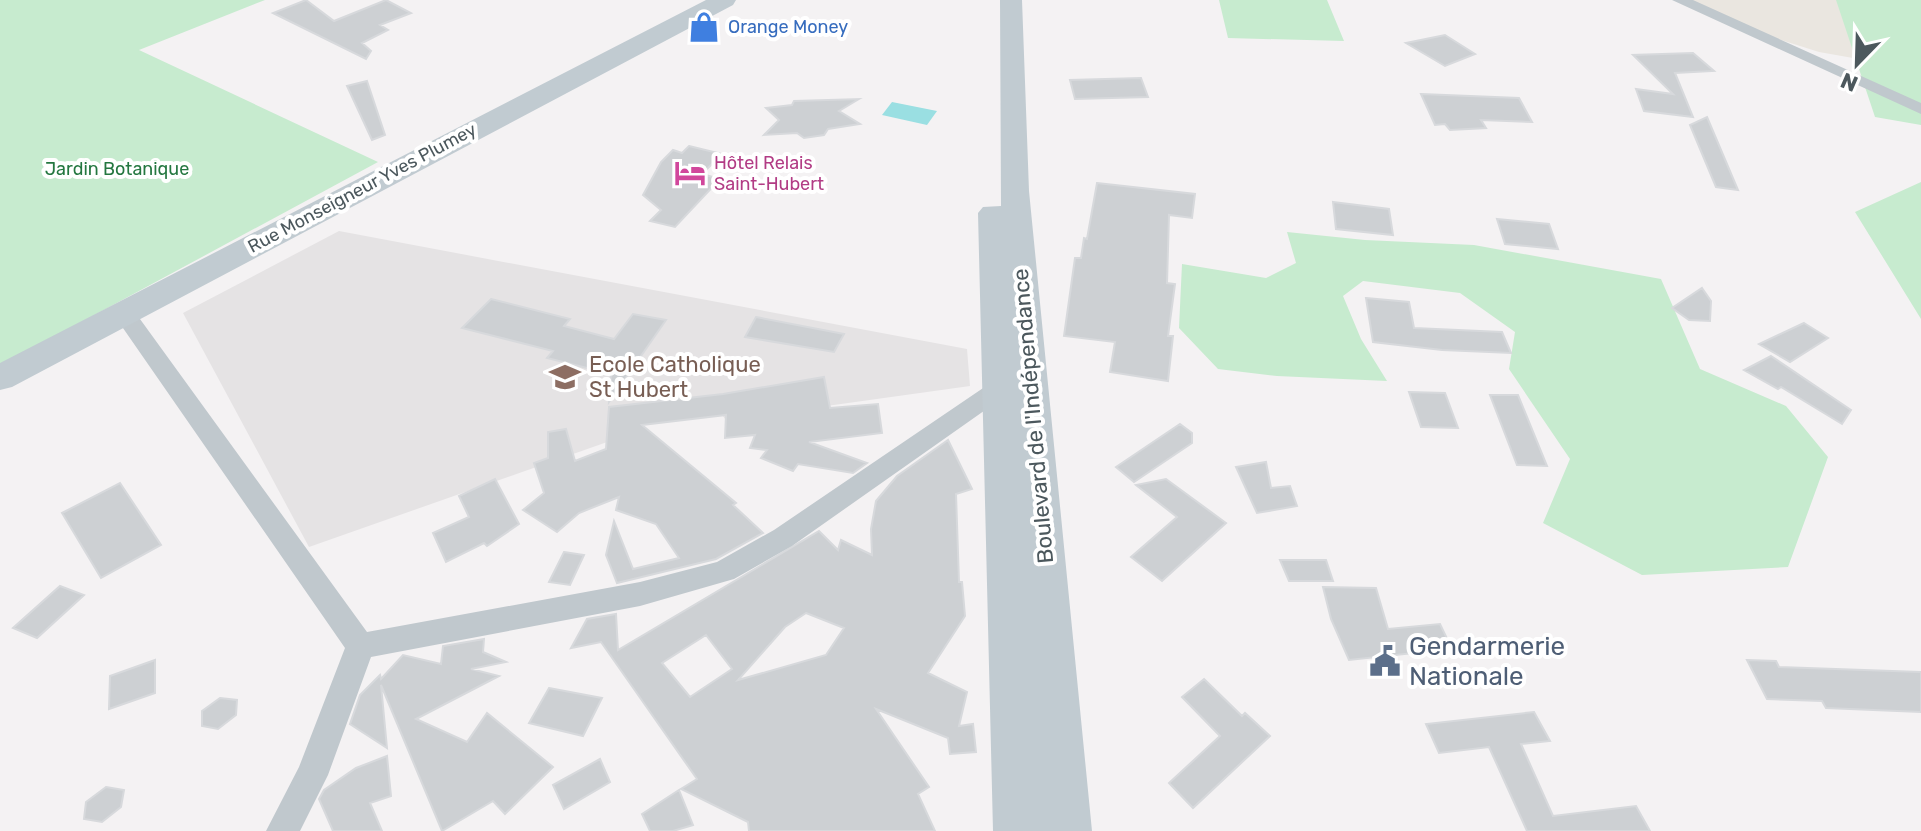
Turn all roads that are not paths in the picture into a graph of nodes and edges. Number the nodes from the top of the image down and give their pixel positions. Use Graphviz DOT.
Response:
graph roads {
  1 [pos="992,0"];
  2 [pos="1011,0"];
  3 [pos="1680,0"];
  4 [pos="709,3"];
  5 [pos="1921,109"];
  6 [pos="124,313"];
  7 [pos="0,378"];
  8 [pos="1000,388"];
  9 [pos="360,646"];
  10 [pos="282,831"];
  11 [pos="1018,831"];
  12 [pos="1067,831"];
  1 -- 8 [label="main road, Boulevard de l'Indépendance"];
  2 -- 12 [label="main road, Boulevard de l'Indépendance"];
  3 -- 5 [label="street"];
  4 -- 6 [label="main road, Rue Monseigneur Yves Plumey"];
  6 -- 7 [label="main road, Rue Monseigneur Yves Plumey"];
  6 -- 9 [label="street"];
  8 -- 9 [label="street"];
  8 -- 11 [label="main road, Boulevard de l'Indépendance"];
  9 -- 10 [label="street"];
}
